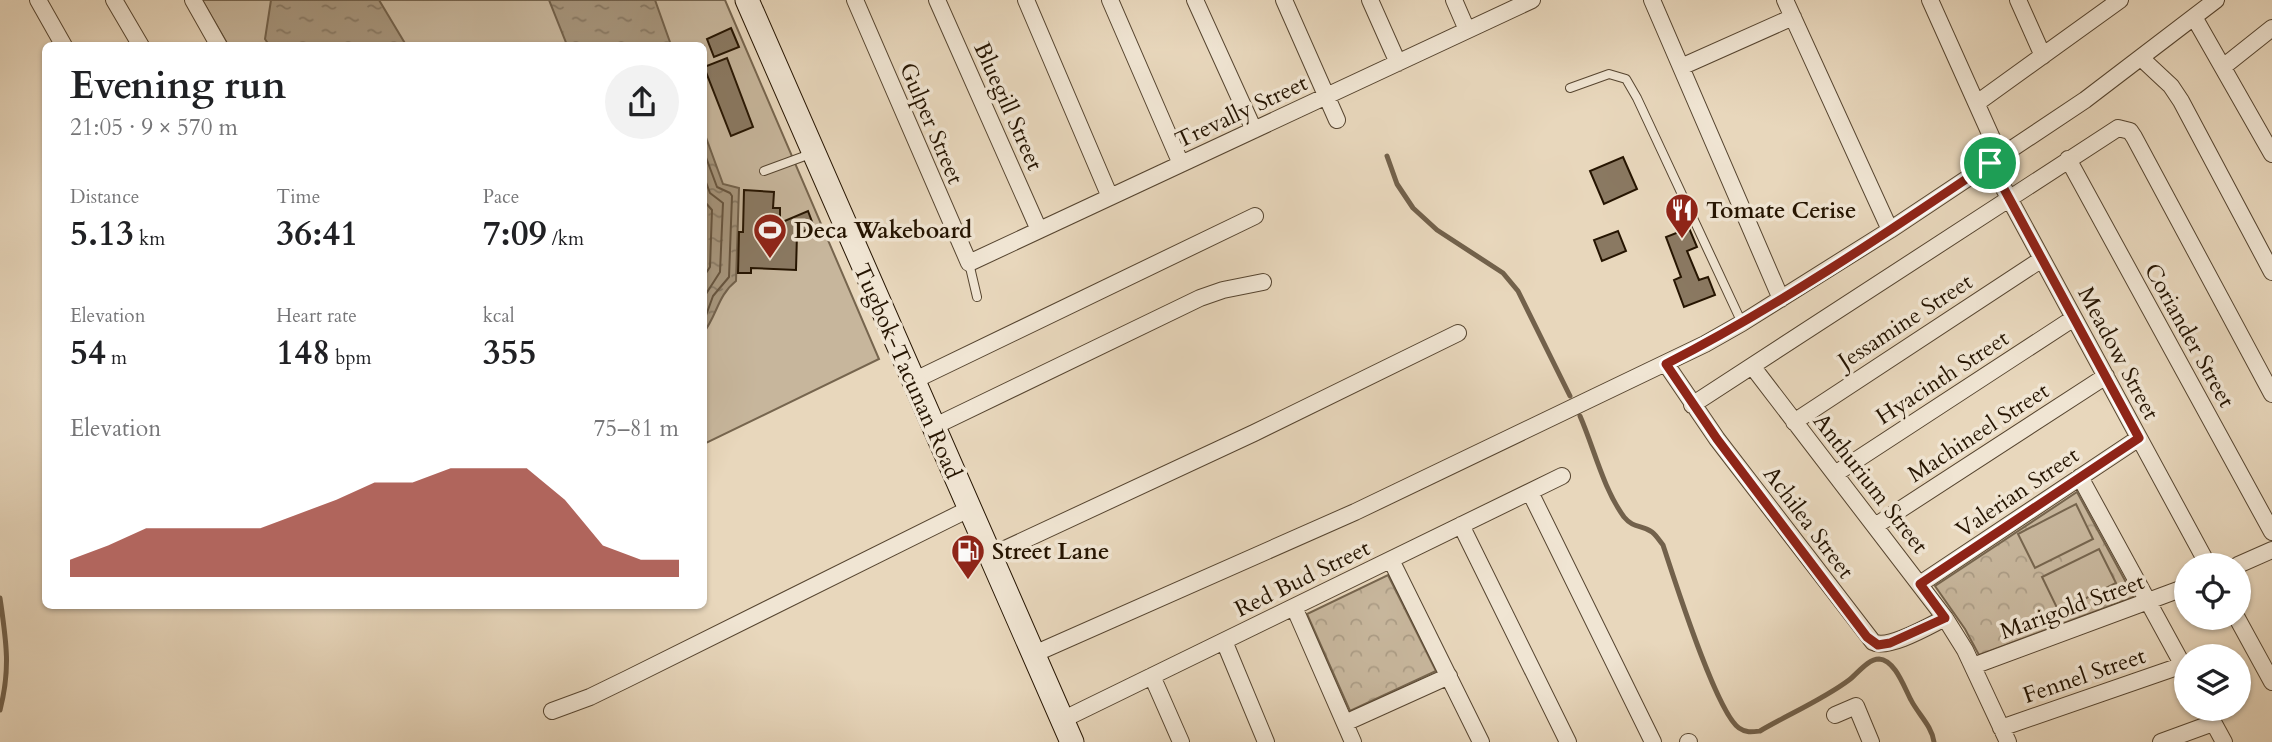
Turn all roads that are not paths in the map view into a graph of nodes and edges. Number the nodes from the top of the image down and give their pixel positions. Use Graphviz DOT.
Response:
graph roads {
  1 [pos="114,0"];
  2 [pos="193,0"];
  3 [pos="747,0"];
  4 [pos="855,0"];
  5 [pos="937,0"];
  6 [pos="1026,0"];
  7 [pos="1110,0"];
  8 [pos="1195,0"];
  9 [pos="1284,0"];
  10 [pos="1370,0"];
  11 [pos="1454,0"];
  12 [pos="1532,0"];
  13 [pos="1652,0"];
  14 [pos="1785,0"];
  15 [pos="1930,0"];
  16 [pos="2018,0"];
  17 [pos="2216,0"];
  18 [pos="44,2"];
  19 [pos="2111,3"];
  20 [pos="1793,17"];
  21 [pos="2194,17"];
  22 [pos="2272,28"];
  23 [pos="1467,30"];
  24 [pos="62,42"];
  25 [pos="139,42"];
  26 [pos="217,42"];
  27 [pos="2043,56"];
  28 [pos="2141,58"];
  29 [pos="1398,63"];
  30 [pos="1681,67"];
  31 [pos="2222,67"];
  32 [pos="1570,88"];
  33 [pos="1327,96"];
  34 [pos="1976,103"];
  35 [pos="1337,120"];
  36 [pos="1254,130"];
  37 [pos="813,153"];
  38 [pos="2272,154"];
  39 [pos="1995,159"];
  40 [pos="2068,159"];
  41 [pos="1181,164"];
  42 [pos="764,171"];
  43 [pos="1110,197"];
  44 [pos="2009,198"];
  45 [pos="1255,216"];
  46 [pos="1039,230"];
  47 [pos="1890,230"];
  48 [pos="2042,258"];
  49 [pos="969,263"];
  50 [pos="2272,272"];
  51 [pos="1263,282"];
  52 [pos="977,297"];
  53 [pos="1781,299"];
  54 [pos="2074,318"];
  55 [pos="1742,323"];
  56 [pos="1458,333"];
  57 [pos="1666,364"];
  58 [pos="1752,366"];
  59 [pos="2106,376"];
  60 [pos="913,381"];
  61 [pos="2272,394"];
  62 [pos="1692,405"];
  63 [pos="1794,422"];
  64 [pos="933,427"];
  65 [pos="2139,438"];
  66 [pos="1835,474"];
  67 [pos="1562,476"];
  68 [pos="2080,477"];
  69 [pos="1530,492"];
  70 [pos="969,509"];
  71 [pos="1461,525"];
  72 [pos="1875,526"];
  73 [pos="2272,532"];
  74 [pos="2272,550"];
  75 [pos="2201,553"];
  76 [pos="989,556"];
  77 [pos="2251,559"];
  78 [pos="1391,560"];
  79 [pos="1920,584"];
  80 [pos="2174,592"];
  81 [pos="2148,603"];
  82 [pos="1294,607"];
  83 [pos="1945,618"];
  84 [pos="2244,630"];
  85 [pos="1224,641"];
  86 [pos="2174,650"];
  87 [pos="1034,654"];
  88 [pos="1973,666"];
  89 [pos="2174,672"];
  90 [pos="1152,676"];
  91 [pos="1449,677"];
  92 [pos="2272,682"];
  93 [pos="552,711"];
  94 [pos="1835,715"];
  95 [pos="1062,720"];
  96 [pos="2201,721"];
  97 [pos="2213,721"];
  98 [pos="1345,723"];
  99 [pos="2004,735"];
  100 [pos="1072,742"];
  101 [pos="1181,742"];
  102 [pos="1266,742"];
  103 [pos="1353,742"];
  104 [pos="1481,742"];
  105 [pos="1568,742"];
  106 [pos="1653,742"];
  107 [pos="1871,742"];
  108 [pos="2161,742"];
  109 [pos="2224,742"];
  1 -- 25 [label="street"];
  2 -- 26 [label="street"];
  3 -- 37 [label="street, Tugbok-Tacunan Road"];
  4 -- 49 [label="street, Gulper Street"];
  5 -- 46 [label="street, Bluegill Street"];
  6 -- 43 [label="street"];
  7 -- 41 [label="street"];
  8 -- 36 [label="street"];
  9 -- 33 [label="street"];
  10 -- 29 [label="street"];
  11 -- 23 [label="street"];
  12 -- 23 [label="street, Trevally Street"];
  13 -- 30 [label="street"];
  14 -- 20 [label="street"];
  15 -- 34 [label="street, Meadow Street"];
  16 -- 27 [label="street"];
  17 -- 21 [label="street"];
  18 -- 24 [label="street"];
  19 -- 27 [label="street"];
  20 -- 30 [label="street"];
  20 -- 47 [label="street"];
  21 -- 28 [label="street"];
  21 -- 31 [label="street"];
  22 -- 31 [label="street"];
  23 -- 29 [label="street, Trevally Street"];
  27 -- 34 [label="street"];
  28 -- 39 [label="street"];
  28 -- 50 [label="street"];
  29 -- 33 [label="street, Trevally Street"];
  30 -- 53 [label="street"];
  31 -- 38 [label="street"];
  32 -- 55 [label="lane"];
  33 -- 35 [label="street"];
  33 -- 36 [label="street, Trevally Street"];
  34 -- 39 [label="street, Meadow Street"];
  36 -- 41 [label="street, Trevally Street"];
  37 -- 42 [label="lane"];
  37 -- 60 [label="street, Tugbok-Tacunan Road"];
  39 -- 44 [label="street, Meadow Street"];
  39 -- 47 [label="street"];
  40 -- 44 [label="street"];
  40 -- 61 [label="street"];
  40 -- 73 [label="street, Coriander Street"];
  41 -- 43 [label="street, Trevally Street"];
  43 -- 46 [label="street, Trevally Street"];
  44 -- 48 [label="street, Meadow Street"];
  44 -- 58 [label="street"];
  45 -- 60 [label="street"];
  46 -- 49 [label="street, Trevally Street"];
  47 -- 53 [label="street"];
  48 -- 54 [label="street, Meadow Street"];
  48 -- 63 [label="street, Jessamine Street"];
  49 -- 52 [label="lane"];
  51 -- 64 [label="street"];
  53 -- 55 [label="street"];
  54 -- 59 [label="street, Meadow Street"];
  54 -- 66 [label="street, Hyacinth Street"];
  55 -- 57 [label="street"];
  56 -- 76 [label="street"];
  57 -- 62 [label="street, Achilea Street"];
  57 -- 87 [label="street"];
  58 -- 62 [label="street"];
  58 -- 63 [label="street, Anthurium Street"];
  59 -- 65 [label="street, Meadow Street"];
  59 -- 72 [label="street, Machineel Street"];
  60 -- 64 [label="street, Tugbok-Tacunan Road"];
  62 -- 83 [label="street, Achilea Street"];
  63 -- 66 [label="street, Anthurium Street"];
  64 -- 70 [label="street, Tugbok-Tacunan Road"];
  65 -- 68 [label="street, Valerian Street"];
  65 -- 75 [label="street, Meadow Street"];
  66 -- 72 [label="street, Anthurium Street"];
  67 -- 69 [label="street, Red Bud Street"];
  68 -- 79 [label="street, Valerian Street"];
  68 -- 81 [label="street"];
  69 -- 71 [label="street, Red Bud Street"];
  69 -- 106 [label="street"];
  70 -- 76 [label="street, Tugbok-Tacunan Road"];
  70 -- 93 [label="street"];
  71 -- 78 [label="street, Red Bud Street"];
  71 -- 105 [label="street"];
  72 -- 79 [label="street, Anthurium Street"];
  74 -- 77 [label="street"];
  76 -- 87 [label="street, Tugbok-Tacunan Road"];
  78 -- 82 [label="street, Red Bud Street"];
  78 -- 91 [label="street"];
  79 -- 83 [label="street, Anthurium Street"];
  80 -- 81 [label="street, Marigold Street"];
  81 -- 86 [label="street"];
  81 -- 88 [label="street, Marigold Street"];
  82 -- 85 [label="street, Red Bud Street"];
  82 -- 98 [label="street"];
  83 -- 88 [label="street, Anthurium Street"];
  84 -- 92 [label="street"];
  85 -- 90 [label="street, Red Bud Street"];
  85 -- 102 [label="street"];
  87 -- 95 [label="street, Tugbok-Tacunan Road"];
  88 -- 99 [label="street, Anthurium Street"];
  89 -- 99 [label="street, Fennel Street"];
  90 -- 95 [label="street, Red Bud Street"];
  90 -- 101 [label="street"];
  91 -- 98 [label="street"];
  91 -- 104 [label="street"];
  94 -- 107 [label="street"];
  95 -- 100 [label="street, Tugbok-Tacunan Road"];
  96 -- 108 [label="street"];
  97 -- 109 [label="street"];
  98 -- 103 [label="street"];
}
